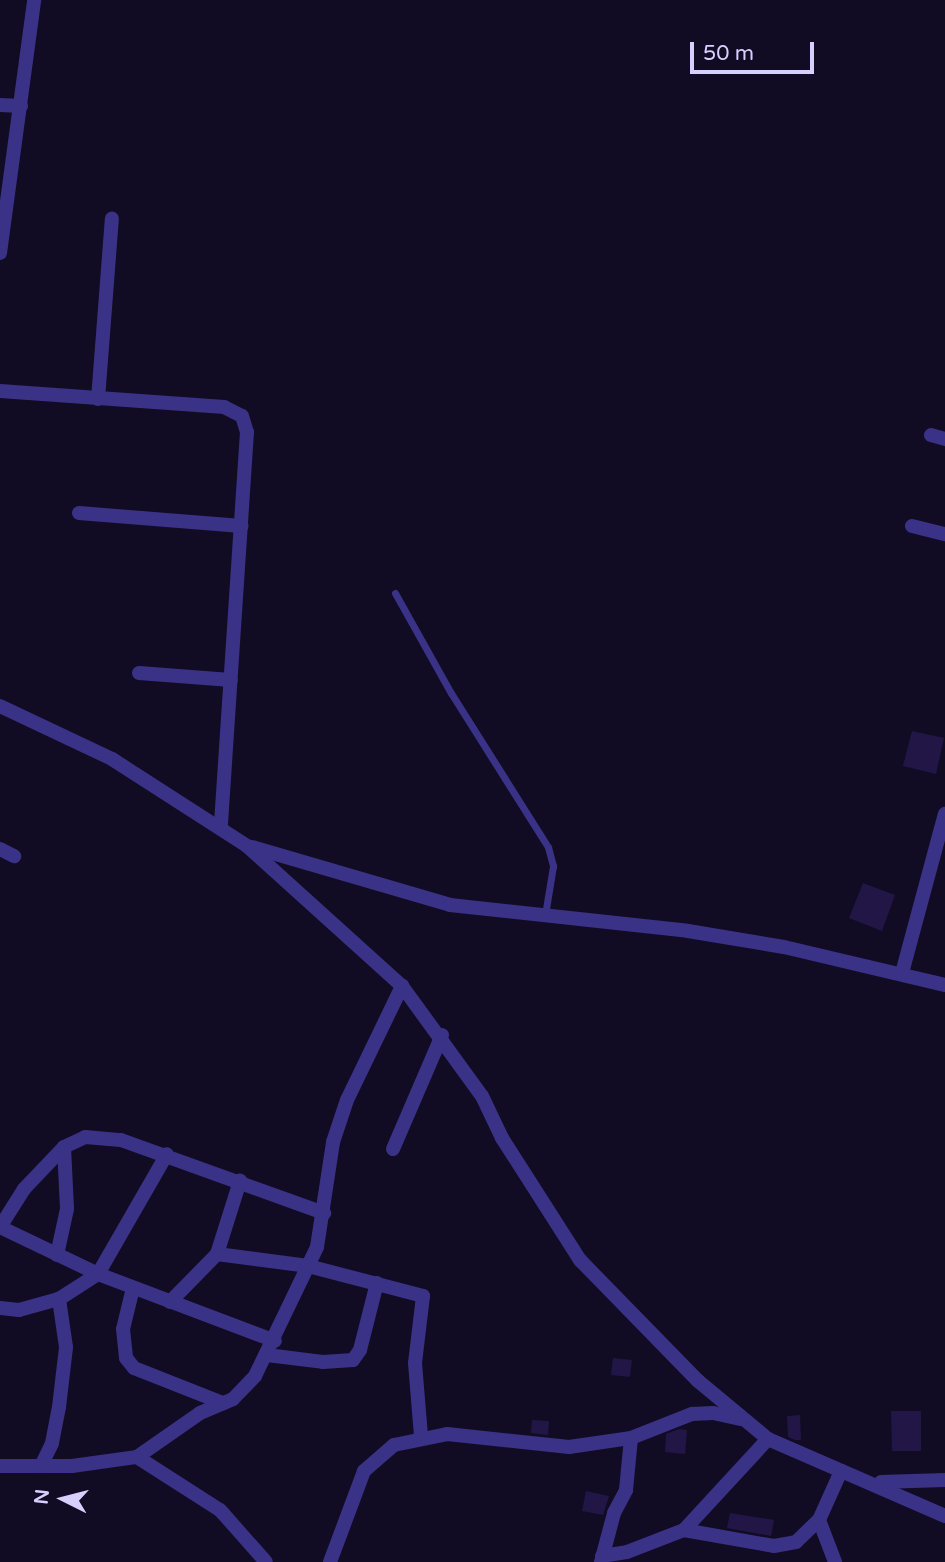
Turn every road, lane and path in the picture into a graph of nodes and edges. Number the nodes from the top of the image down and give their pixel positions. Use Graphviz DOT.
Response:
graph roads {
  1 [pos="34,0"];
  2 [pos="0,105"];
  3 [pos="21,106"];
  4 [pos="112,219"];
  5 [pos="2,228"];
  6 [pos="0,254"];
  7 [pos="0,391"];
  8 [pos="98,399"];
  9 [pos="79,513"];
  10 [pos="241,526"];
  11 [pos="912,526"];
  12 [pos="945,534"];
  13 [pos="395,593"];
  14 [pos="139,673"];
  15 [pos="231,680"];
  16 [pos="0,706"];
  17 [pos="945,814"];
  18 [pos="221,828"];
  19 [pos="247,846"];
  20 [pos="545,915"];
  21 [pos="902,973"];
  22 [pos="945,985"];
  23 [pos="402,986"];
  24 [pos="442,1035"];
  25 [pos="64,1147"];
  26 [pos="393,1149"];
  27 [pos="167,1154"];
  28 [pos="240,1181"];
  29 [pos="324,1213"];
  30 [pos="0,1227"];
  31 [pos="216,1254"];
  32 [pos="57,1255"];
  33 [pos="308,1266"];
  34 [pos="98,1274"];
  35 [pos="377,1283"];
  36 [pos="133,1288"];
  37 [pos="59,1299"];
  38 [pos="170,1302"];
  39 [pos="0,1308"];
  40 [pos="275,1341"];
  41 [pos="267,1355"];
  42 [pos="223,1403"];
  43 [pos="743,1420"];
  44 [pos="421,1436"];
  45 [pos="631,1438"];
  46 [pos="768,1439"];
  47 [pos="137,1457"];
  48 [pos="0,1466"];
  49 [pos="41,1466"];
  50 [pos="841,1471"];
  51 [pos="945,1480"];
  52 [pos="876,1483"];
  53 [pos="945,1516"];
  54 [pos="819,1520"];
  55 [pos="684,1530"];
  56 [pos="601,1559"];
  57 [pos="267,1562"];
  58 [pos="330,1562"];
  59 [pos="835,1562"];
  1 -- 3 [label="street"];
  2 -- 3 [label="street"];
  3 -- 5 [label="street"];
  4 -- 8 [label="street"];
  5 -- 6 [label="street"];
  7 -- 8 [label="street"];
  8 -- 10 [label="street"];
  9 -- 10 [label="street"];
  10 -- 15 [label="street"];
  11 -- 12 [label="street"];
  13 -- 20 [label="lane"];
  14 -- 15 [label="street"];
  15 -- 18 [label="street"];
  16 -- 18 [label="street"];
  17 -- 21 [label="street"];
  18 -- 19 [label="street"];
  19 -- 20 [label="street"];
  19 -- 23 [label="street"];
  20 -- 21 [label="street"];
  21 -- 22 [label="street"];
  23 -- 24 [label="street"];
  23 -- 29 [label="street"];
  24 -- 26 [label="street"];
  24 -- 43 [label="street"];
  25 -- 27 [label="street"];
  25 -- 30 [label="street"];
  25 -- 32 [label="street"];
  27 -- 28 [label="street"];
  27 -- 34 [label="street"];
  28 -- 29 [label="street"];
  28 -- 31 [label="street"];
  29 -- 33 [label="street"];
  30 -- 32 [label="street"];
  31 -- 33 [label="street"];
  31 -- 38 [label="street"];
  32 -- 34 [label="street"];
  33 -- 35 [label="street"];
  33 -- 40 [label="street"];
  34 -- 36 [label="street"];
  34 -- 37 [label="street"];
  35 -- 41 [label="street"];
  35 -- 44 [label="street"];
  36 -- 38 [label="street"];
  36 -- 42 [label="street"];
  37 -- 39 [label="street"];
  37 -- 49 [label="street"];
  38 -- 40 [label="street"];
  40 -- 41 [label="street"];
  41 -- 42 [label="street"];
  42 -- 47 [label="street"];
  43 -- 45 [label="street"];
  43 -- 46 [label="street"];
  44 -- 45 [label="street"];
  44 -- 58 [label="street"];
  45 -- 56 [label="street"];
  46 -- 50 [label="street"];
  46 -- 55 [label="street"];
  47 -- 49 [label="street"];
  47 -- 57 [label="street"];
  48 -- 49 [label="street"];
  50 -- 52 [label="street"];
  50 -- 54 [label="street"];
  51 -- 52 [label="street"];
  52 -- 53 [label="street"];
  54 -- 55 [label="street"];
  54 -- 59 [label="street"];
  55 -- 56 [label="street"];
}
